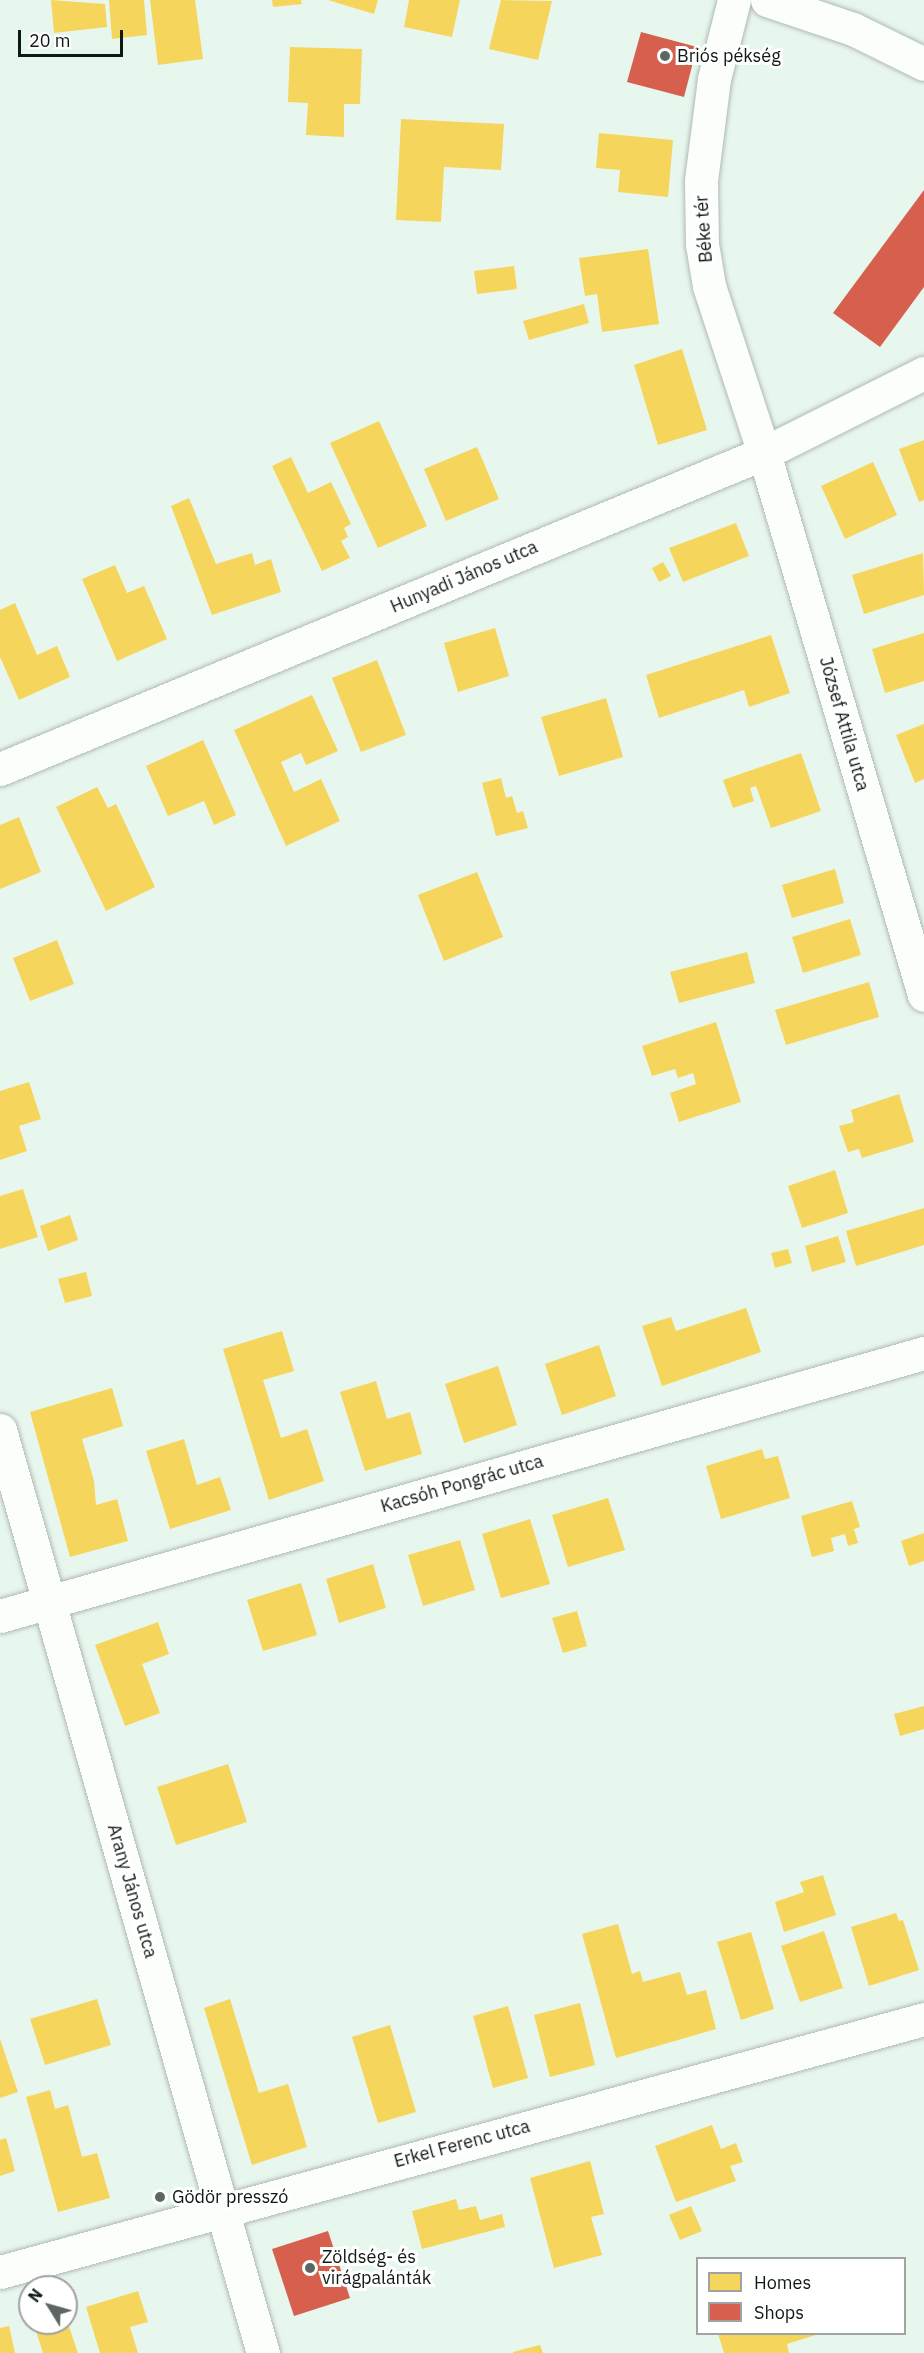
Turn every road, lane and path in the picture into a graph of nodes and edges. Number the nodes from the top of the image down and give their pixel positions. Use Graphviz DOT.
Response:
graph roads {
  1 [pos="734,0"];
  2 [pos="767,0"];
  3 [pos="924,64"];
  4 [pos="924,373"];
  5 [pos="764,453"];
  6 [pos="0,769"];
  7 [pos="924,995"];
  8 [pos="924,1353"];
  9 [pos="0,1430"];
  10 [pos="50,1601"];
  11 [pos="0,1616"];
  12 [pos="924,2019"];
  13 [pos="222,2209"];
  14 [pos="0,2272"];
  15 [pos="263,2353"];
  1 -- 5 [label="street, Béke tér"];
  2 -- 3 [label="street"];
  4 -- 5 [label="street, Hunyadi János utca"];
  5 -- 6 [label="street, Hunyadi János utca"];
  5 -- 7 [label="street, József Attila utca"];
  8 -- 10 [label="street, Kacsóh Pongrác utca"];
  9 -- 10 [label="street, Arany János utca"];
  10 -- 11 [label="street, Kacsóh Pongrác utca"];
  10 -- 13 [label="street, Arany János utca"];
  12 -- 13 [label="street, Erkel Ferenc utca"];
  13 -- 14 [label="street, Erkel Ferenc utca"];
  13 -- 15 [label="street, Arany János utca"];
}
